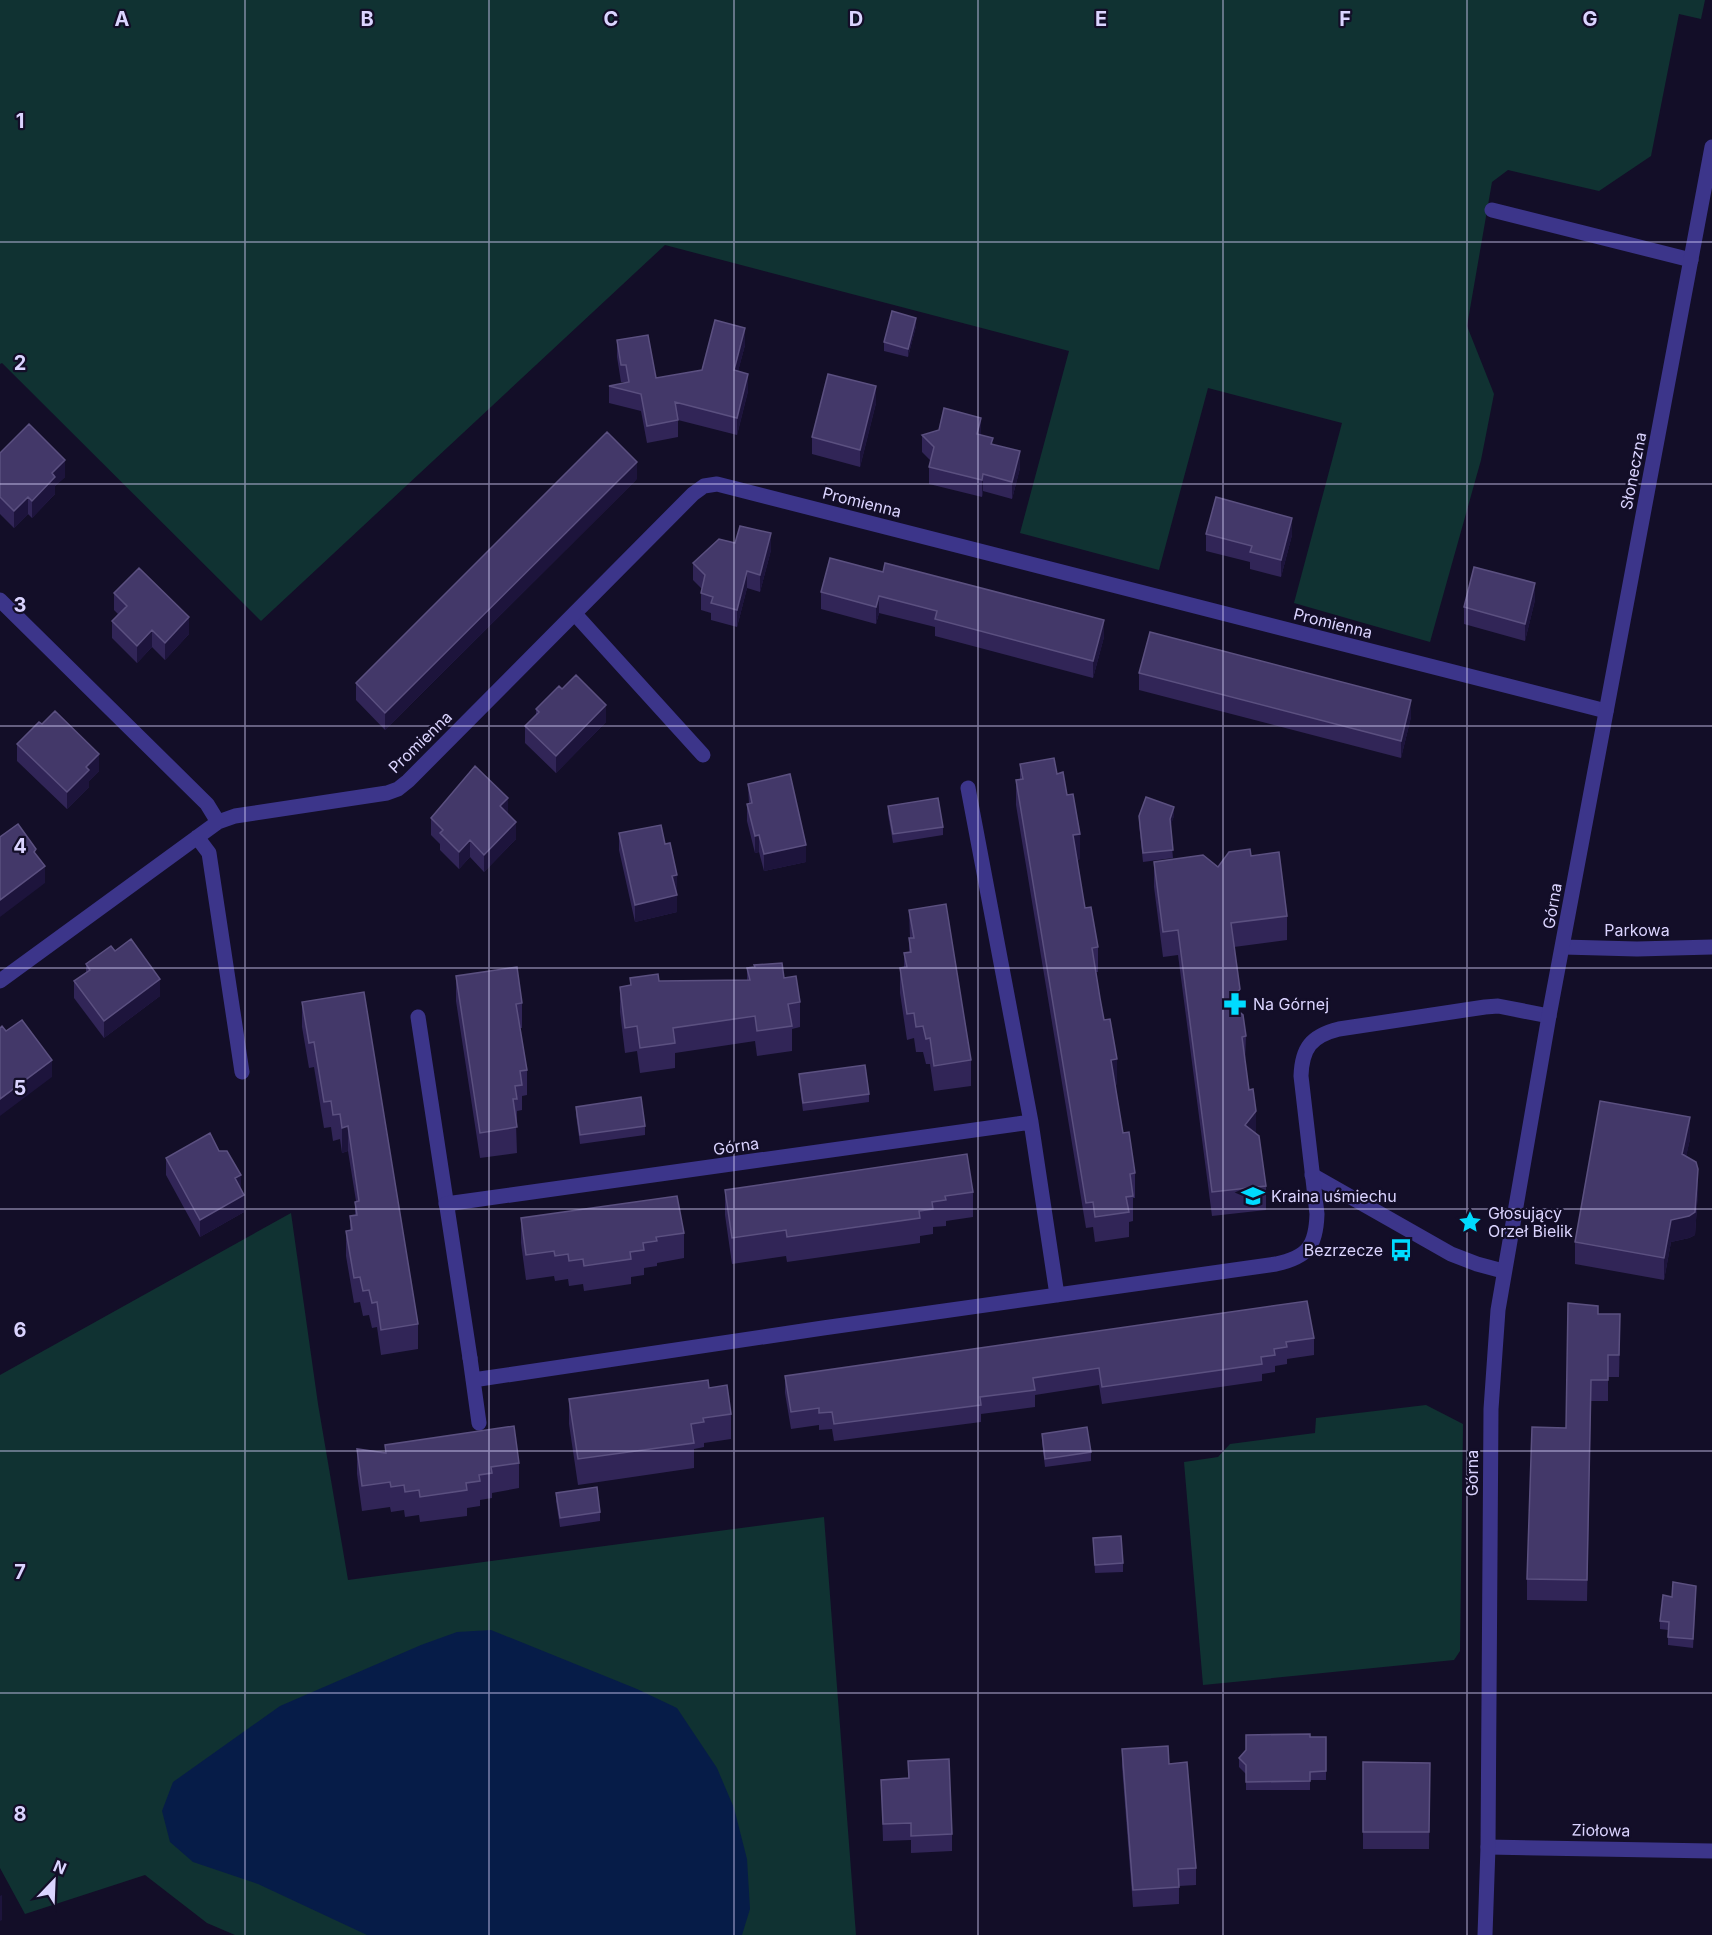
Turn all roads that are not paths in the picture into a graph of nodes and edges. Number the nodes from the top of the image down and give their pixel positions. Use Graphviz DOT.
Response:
graph roads {
  1 [pos="1712,147"];
  2 [pos="1492,210"];
  3 [pos="1691,260"];
  4 [pos="0,600"];
  5 [pos="575,614"];
  6 [pos="1606,711"];
  7 [pos="703,755"];
  8 [pos="968,788"];
  9 [pos="1589,801"];
  10 [pos="218,822"];
  11 [pos="197,837"];
  12 [pos="1563,947"];
  13 [pos="1712,947"];
  14 [pos="0,981"];
  15 [pos="1549,1016"];
  16 [pos="418,1017"];
  17 [pos="242,1072"];
  18 [pos="1031,1122"];
  19 [pos="1312,1175"];
  20 [pos="446,1204"];
  21 [pos="1503,1270"];
  22 [pos="1057,1295"];
  23 [pos="473,1380"];
  24 [pos="479,1423"];
  25 [pos="1488,1846"];
  26 [pos="1712,1851"];
  27 [pos="1485,1935"];
  1 -- 3 [label="street, Słoneczna"];
  2 -- 3 [label="street"];
  3 -- 6 [label="street, Słoneczna"];
  4 -- 10 [label="street"];
  5 -- 6 [label="street, Promienna"];
  5 -- 7 [label="street"];
  5 -- 10 [label="street, Promienna"];
  6 -- 9 [label="street, Słoneczna"];
  8 -- 18 [label="street"];
  9 -- 12 [label="street, Górna"];
  10 -- 11 [label="street, Promienna"];
  11 -- 14 [label="street, Promienna"];
  11 -- 17 [label="street"];
  12 -- 13 [label="street, Parkowa"];
  12 -- 15 [label="street, Górna"];
  15 -- 19 [label="street"];
  15 -- 21 [label="street, Górna"];
  16 -- 20 [label="street"];
  18 -- 20 [label="street, Górna"];
  18 -- 22 [label="street"];
  19 -- 21 [label="street"];
  19 -- 22 [label="street"];
  20 -- 23 [label="street"];
  21 -- 25 [label="street, Górna"];
  22 -- 23 [label="street"];
  23 -- 24 [label="street"];
  25 -- 26 [label="street, Ziołowa"];
  25 -- 27 [label="street, Górna"];
}
